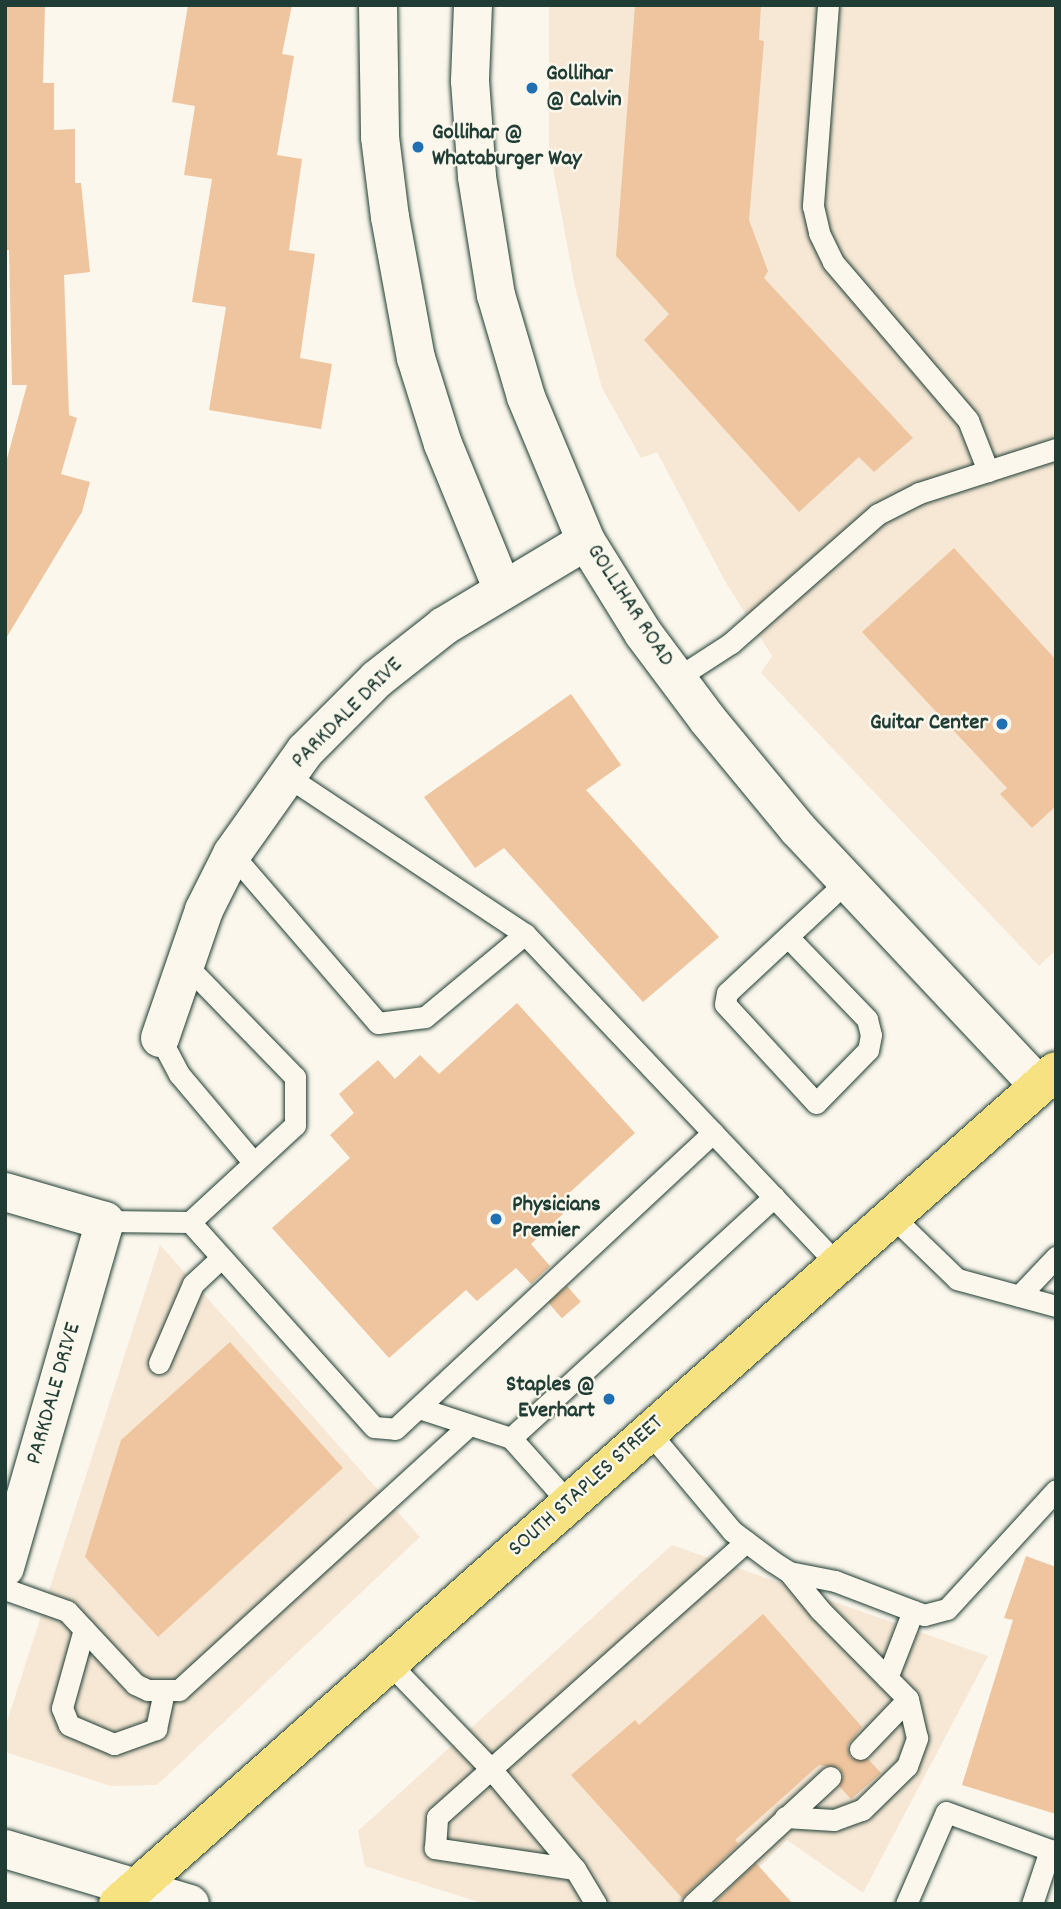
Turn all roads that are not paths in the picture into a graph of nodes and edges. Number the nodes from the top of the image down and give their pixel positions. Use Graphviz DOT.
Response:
graph roads {
  1 [pos="378,5"];
  2 [pos="473,5"];
  3 [pos="828,5"];
  4 [pos="1056,449"];
  5 [pos="988,471"];
  6 [pos="586,541"];
  7 [pos="503,590"];
  8 [pos="677,678"];
  9 [pos="288,776"];
  10 [pos="232,854"];
  11 [pos="847,881"];
  12 [pos="526,934"];
  13 [pos="788,937"];
  14 [pos="185,964"];
  15 [pos="160,1038"];
  16 [pos="1047,1079"];
  17 [pos="713,1132"];
  18 [pos="254,1163"];
  19 [pos="5,1192"];
  20 [pos="774,1197"];
  21 [pos="892,1216"];
  22 [pos="105,1221"];
  23 [pos="190,1223"];
  24 [pos="1056,1257"];
  25 [pos="221,1258"];
  26 [pos="838,1265"];
  27 [pos="1020,1296"];
  28 [pos="1056,1306"];
  29 [pos="159,1363"];
  30 [pos="419,1408"];
  31 [pos="469,1425"];
  32 [pos="649,1432"];
  33 [pos="511,1438"];
  34 [pos="1056,1490"];
  35 [pos="569,1503"];
  36 [pos="746,1542"];
  37 [pos="5,1568"];
  38 [pos="789,1572"];
  39 [pos="5,1589"];
  40 [pos="913,1611"];
  41 [pos="84,1629"];
  42 [pos="389,1663"];
  43 [pos="887,1678"];
  44 [pos="164,1691"];
  45 [pos="908,1699"];
  46 [pos="860,1749"];
  47 [pos="491,1769"];
  48 [pos="830,1777"];
  49 [pos="785,1817"];
  50 [pos="5,1849"];
  51 [pos="575,1869"];
  52 [pos="127,1896"];
  53 [pos="190,1904"];
  54 [pos="596,1904"];
  55 [pos="693,1904"];
  56 [pos="905,1904"];
  57 [pos="1032,1904"];
  1 -- 7 [label="street"];
  2 -- 6 [label="street, GOLLIHAR ROAD"];
  3 -- 5 [label="lane"];
  4 -- 5 [label="lane"];
  5 -- 8 [label="lane"];
  6 -- 7 [label="street, PARKDALE DRIVE"];
  6 -- 8 [label="street, GOLLIHAR ROAD"];
  7 -- 9 [label="street, PARKDALE DRIVE"];
  8 -- 11 [label="street, GOLLIHAR ROAD"];
  9 -- 10 [label="street, PARKDALE DRIVE"];
  9 -- 12 [label="lane"];
  10 -- 12 [label="lane"];
  10 -- 14 [label="street, PARKDALE DRIVE"];
  11 -- 13 [label="lane"];
  11 -- 16 [label="street, GOLLIHAR ROAD"];
  12 -- 17 [label="lane"];
  13 -- 13 [label="lane"];
  14 -- 15 [label="street, PARKDALE DRIVE"];
  14 -- 18 [label="lane"];
  15 -- 18 [label="lane"];
  16 -- 21 [label="main road, SOUTH STAPLES STREET"];
  17 -- 20 [label="lane"];
  17 -- 30 [label="lane"];
  18 -- 23 [label="lane"];
  19 -- 22 [label="street"];
  20 -- 26 [label="lane"];
  20 -- 33 [label="lane"];
  21 -- 26 [label="main road, SOUTH STAPLES STREET"];
  21 -- 27 [label="lane"];
  22 -- 23 [label="lane"];
  22 -- 37 [label="street, PARKDALE DRIVE"];
  23 -- 25 [label="lane"];
  24 -- 27 [label="lane"];
  25 -- 29 [label="lane"];
  25 -- 30 [label="lane"];
  26 -- 32 [label="main road, SOUTH STAPLES STREET"];
  27 -- 28 [label="lane"];
  30 -- 31 [label="lane"];
  31 -- 33 [label="lane"];
  31 -- 44 [label="lane"];
  32 -- 35 [label="main road, SOUTH STAPLES STREET"];
  32 -- 36 [label="lane"];
  33 -- 35 [label="lane"];
  34 -- 40 [label="lane"];
  35 -- 42 [label="main road, SOUTH STAPLES STREET"];
  36 -- 38 [label="lane"];
  36 -- 47 [label="lane"];
  38 -- 40 [label="lane"];
  38 -- 43 [label="lane"];
  39 -- 41 [label="lane"];
  40 -- 43 [label="lane"];
  41 -- 44 [label="lane"];
  41 -- 44 [label="lane"];
  42 -- 47 [label="lane"];
  42 -- 52 [label="main road, SOUTH STAPLES STREET"];
  43 -- 45 [label="lane"];
  45 -- 46 [label="lane"];
  45 -- 49 [label="lane"];
  47 -- 51 [label="lane"];
  47 -- 51 [label="lane"];
  48 -- 49 [label="lane"];
  49 -- 55 [label="lane"];
  50 -- 52 [label="street"];
  51 -- 54 [label="lane"];
  52 -- 53 [label="street"];
  56 -- 57 [label="lane"];
}
